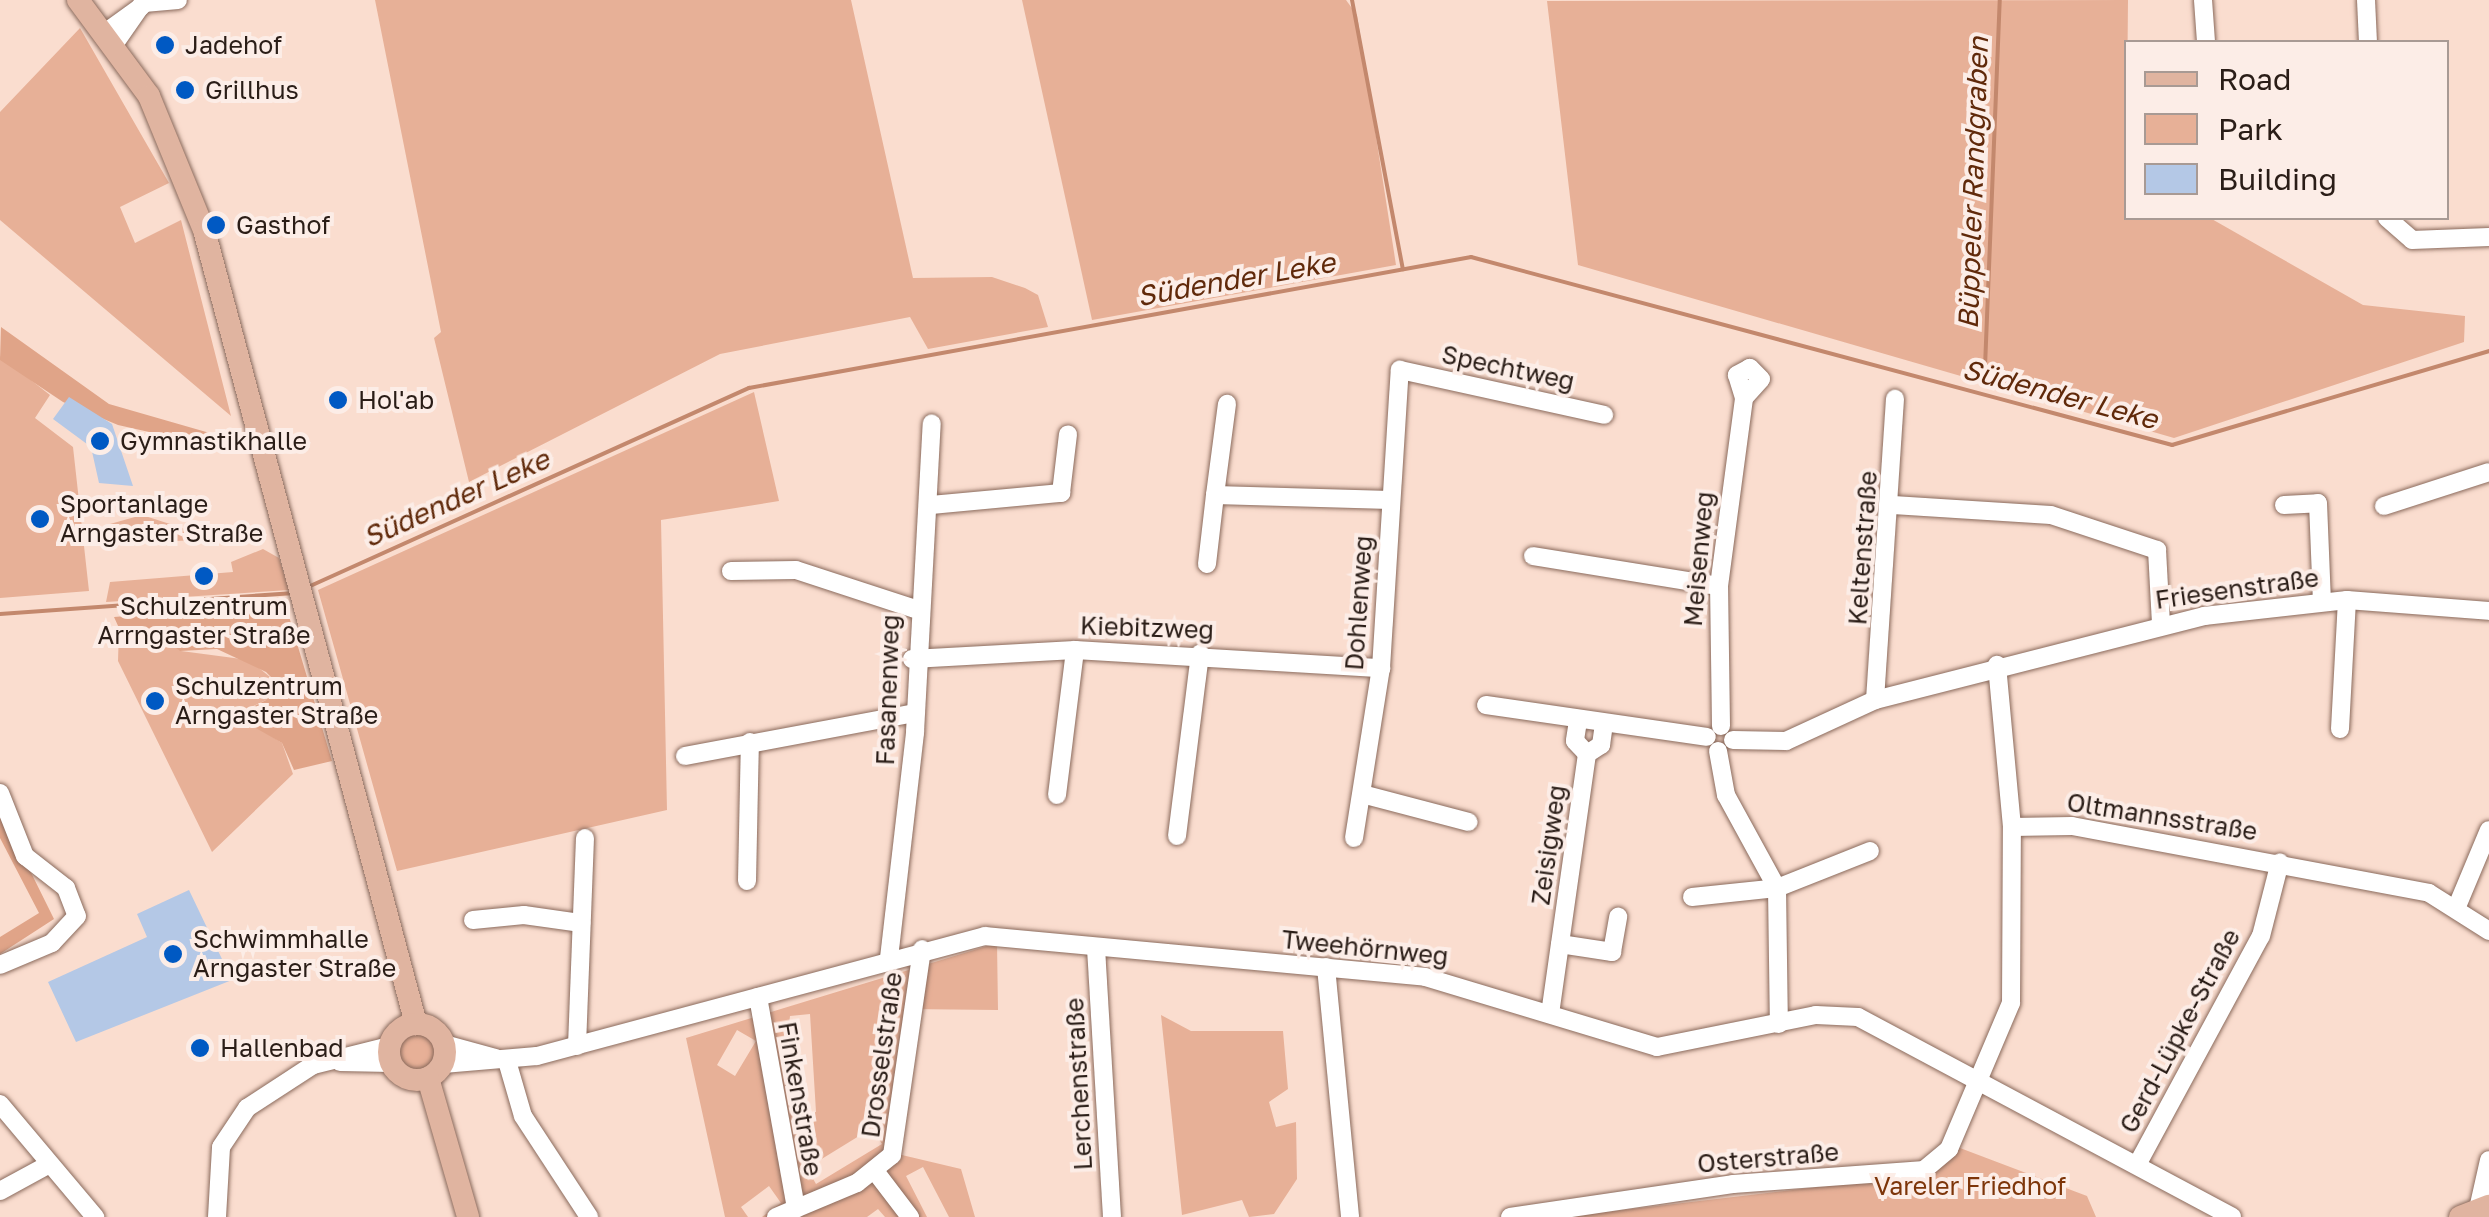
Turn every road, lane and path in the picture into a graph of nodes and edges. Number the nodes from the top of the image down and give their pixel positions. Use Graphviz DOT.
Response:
graph roads {
  1 [pos="78,0"];
  2 [pos="178,0"];
  3 [pos="2203,0"];
  4 [pos="2366,0"];
  5 [pos="144,3"];
  6 [pos="110,38"];
  7 [pos="2206,40"];
  8 [pos="2368,40"];
  9 [pos="2389,220"];
  10 [pos="2489,237"];
  11 [pos="1400,370"];
  12 [pos="1744,398"];
  13 [pos="1896,399"];
  14 [pos="1227,404"];
  15 [pos="1604,415"];
  16 [pos="932,423"];
  17 [pos="1068,434"];
  18 [pos="2489,472"];
  19 [pos="1215,495"];
  20 [pos="1390,500"];
  21 [pos="931,505"];
  22 [pos="1893,505"];
  23 [pos="2284,505"];
  24 [pos="2384,506"];
  25 [pos="1533,556"];
  26 [pos="1208,564"];
  27 [pos="732,570"];
  28 [pos="1719,586"];
  29 [pos="2347,600"];
  30 [pos="2322,602"];
  31 [pos="915,609"];
  32 [pos="2489,611"];
  33 [pos="2161,624"];
  34 [pos="1075,650"];
  35 [pos="1200,654"];
  36 [pos="912,660"];
  37 [pos="1997,666"];
  38 [pos="1381,668"];
  39 [pos="1875,700"];
  40 [pos="1486,705"];
  41 [pos="914,713"];
  42 [pos="1578,721"];
  43 [pos="1604,724"];
  44 [pos="2340,730"];
  45 [pos="1720,738"];
  46 [pos="750,742"];
  47 [pos="1587,754"];
  48 [pos="685,756"];
  49 [pos="0,793"];
  50 [pos="1366,794"];
  51 [pos="1056,796"];
  52 [pos="1469,822"];
  53 [pos="2012,827"];
  54 [pos="2489,830"];
  55 [pos="1177,836"];
  56 [pos="586,838"];
  57 [pos="1354,838"];
  58 [pos="1870,850"];
  59 [pos="2280,862"];
  60 [pos="748,880"];
  61 [pos="1777,888"];
  62 [pos="1692,897"];
  63 [pos="2458,904"];
  64 [pos="1618,917"];
  65 [pos="473,920"];
  66 [pos="582,924"];
  67 [pos="2489,932"];
  68 [pos="1560,944"];
  69 [pos="1096,948"];
  70 [pos="922,949"];
  71 [pos="889,958"];
  72 [pos="0,965"];
  73 [pos="1326,967"];
  74 [pos="758,997"];
  75 [pos="1550,1014"];
  76 [pos="1778,1024"];
  77 [pos="399,1041"];
  78 [pos="577,1046"];
  79 [pos="506,1061"];
  80 [pos="432,1066"];
  81 [pos="1984,1082"];
  82 [pos="0,1104"];
  83 [pos="2489,1160"];
  84 [pos="2137,1165"];
  85 [pos="46,1166"];
  86 [pos="875,1171"];
  87 [pos="0,1192"];
  88 [pos="796,1209"];
  89 [pos="2476,1211"];
  90 [pos="95,1217"];
  91 [pos="217,1217"];
  92 [pos="468,1217"];
  93 [pos="588,1217"];
  94 [pos="776,1217"];
  95 [pos="910,1217"];
  96 [pos="1112,1217"];
  97 [pos="1350,1217"];
  98 [pos="1510,1217"];
  99 [pos="2232,1217"];
  1 -- 6 [label="main road"];
  2 -- 5 [label="street"];
  3 -- 7 [label="street"];
  4 -- 8 [label="street"];
  5 -- 6 [label="street"];
  6 -- 77 [label="main road"];
  9 -- 10 [label="street"];
  11 -- 15 [label="street, Spechtweg"];
  11 -- 20 [label="street, Dohlenweg"];
  12 -- 28 [label="street, Meisenweg"];
  13 -- 22 [label="street, Keltenstraße"];
  14 -- 19 [label="street"];
  16 -- 21 [label="street, Fasanenweg"];
  17 -- 21 [label="street"];
  18 -- 24 [label="street"];
  19 -- 20 [label="street"];
  19 -- 26 [label="street"];
  20 -- 38 [label="street, Dohlenweg"];
  21 -- 31 [label="street, Fasanenweg"];
  22 -- 33 [label="street"];
  22 -- 39 [label="street, Keltenstraße"];
  23 -- 30 [label="street"];
  25 -- 28 [label="street"];
  27 -- 31 [label="street"];
  28 -- 45 [label="street, Meisenweg"];
  29 -- 30 [label="street, Friesenstraße"];
  29 -- 32 [label="street, Friesenstraße"];
  29 -- 44 [label="street"];
  30 -- 33 [label="street, Friesenstraße"];
  31 -- 36 [label="street, Fasanenweg"];
  33 -- 37 [label="street, Friesenstraße"];
  34 -- 35 [label="street, Kiebitzweg"];
  34 -- 36 [label="street, Kiebitzweg"];
  34 -- 51 [label="street"];
  35 -- 38 [label="street, Kiebitzweg"];
  35 -- 55 [label="street"];
  36 -- 41 [label="street, Fasanenweg"];
  37 -- 39 [label="street, Friesenstraße"];
  37 -- 53 [label="street"];
  38 -- 50 [label="street, Dohlenweg"];
  39 -- 45 [label="street, Friesenstraße"];
  40 -- 42 [label="street"];
  41 -- 46 [label="street"];
  41 -- 71 [label="street, Fasanenweg"];
  42 -- 43 [label="street"];
  42 -- 47 [label="street, Zeisigweg"];
  43 -- 45 [label="street, Friesenstraße"];
  43 -- 47 [label="street, Zeisigweg"];
  45 -- 61 [label="street, Meisenweg"];
  46 -- 48 [label="street"];
  46 -- 60 [label="street"];
  47 -- 68 [label="street, Zeisigweg"];
  49 -- 72 [label="street"];
  50 -- 52 [label="street"];
  50 -- 57 [label="street, Dohlenweg"];
  53 -- 59 [label="street, Oltmannsstraße"];
  53 -- 81 [label="street"];
  54 -- 63 [label="street"];
  56 -- 66 [label="street"];
  58 -- 61 [label="street"];
  59 -- 63 [label="street, Oltmannsstraße"];
  59 -- 84 [label="street, Gerd-Lüpke-Straße"];
  61 -- 62 [label="street"];
  61 -- 76 [label="street, Meisenweg"];
  63 -- 67 [label="street, Oltmannsstraße"];
  64 -- 68 [label="street, Zeisigweg"];
  65 -- 66 [label="street"];
  66 -- 78 [label="street"];
  68 -- 75 [label="street, Zeisigweg"];
  69 -- 70 [label="street, Tweehörnweg"];
  69 -- 73 [label="street, Tweehörnweg"];
  69 -- 96 [label="street, Lerchenstraße"];
  70 -- 71 [label="street, Tweehörnweg"];
  70 -- 86 [label="street, Drosselstraße"];
  71 -- 74 [label="street, Tweehörnweg"];
  73 -- 75 [label="street, Tweehörnweg"];
  73 -- 97 [label="street"];
  74 -- 78 [label="street, Tweehörnweg"];
  74 -- 88 [label="street, Finkenstraße"];
  75 -- 76 [label="street, Tweehörnweg"];
  76 -- 81 [label="street, Tweehörnweg"];
  77 -- 80 [label="main road"];
  77 -- 80 [label="main road"];
  77 -- 91 [label="street"];
  78 -- 79 [label="street, Tweehörnweg"];
  79 -- 80 [label="street, Tweehörnweg"];
  79 -- 93 [label="street"];
  80 -- 92 [label="main road"];
  81 -- 84 [label="street, Tweehörnweg"];
  81 -- 98 [label="street, Osterstraße"];
  82 -- 85 [label="street"];
  83 -- 89 [label="street"];
  84 -- 99 [label="street, Tweehörnweg"];
  85 -- 87 [label="street"];
  85 -- 90 [label="street"];
  86 -- 88 [label="street, Drosselstraße"];
  86 -- 95 [label="street"];
  88 -- 94 [label="street, Drosselstraße"];
}
